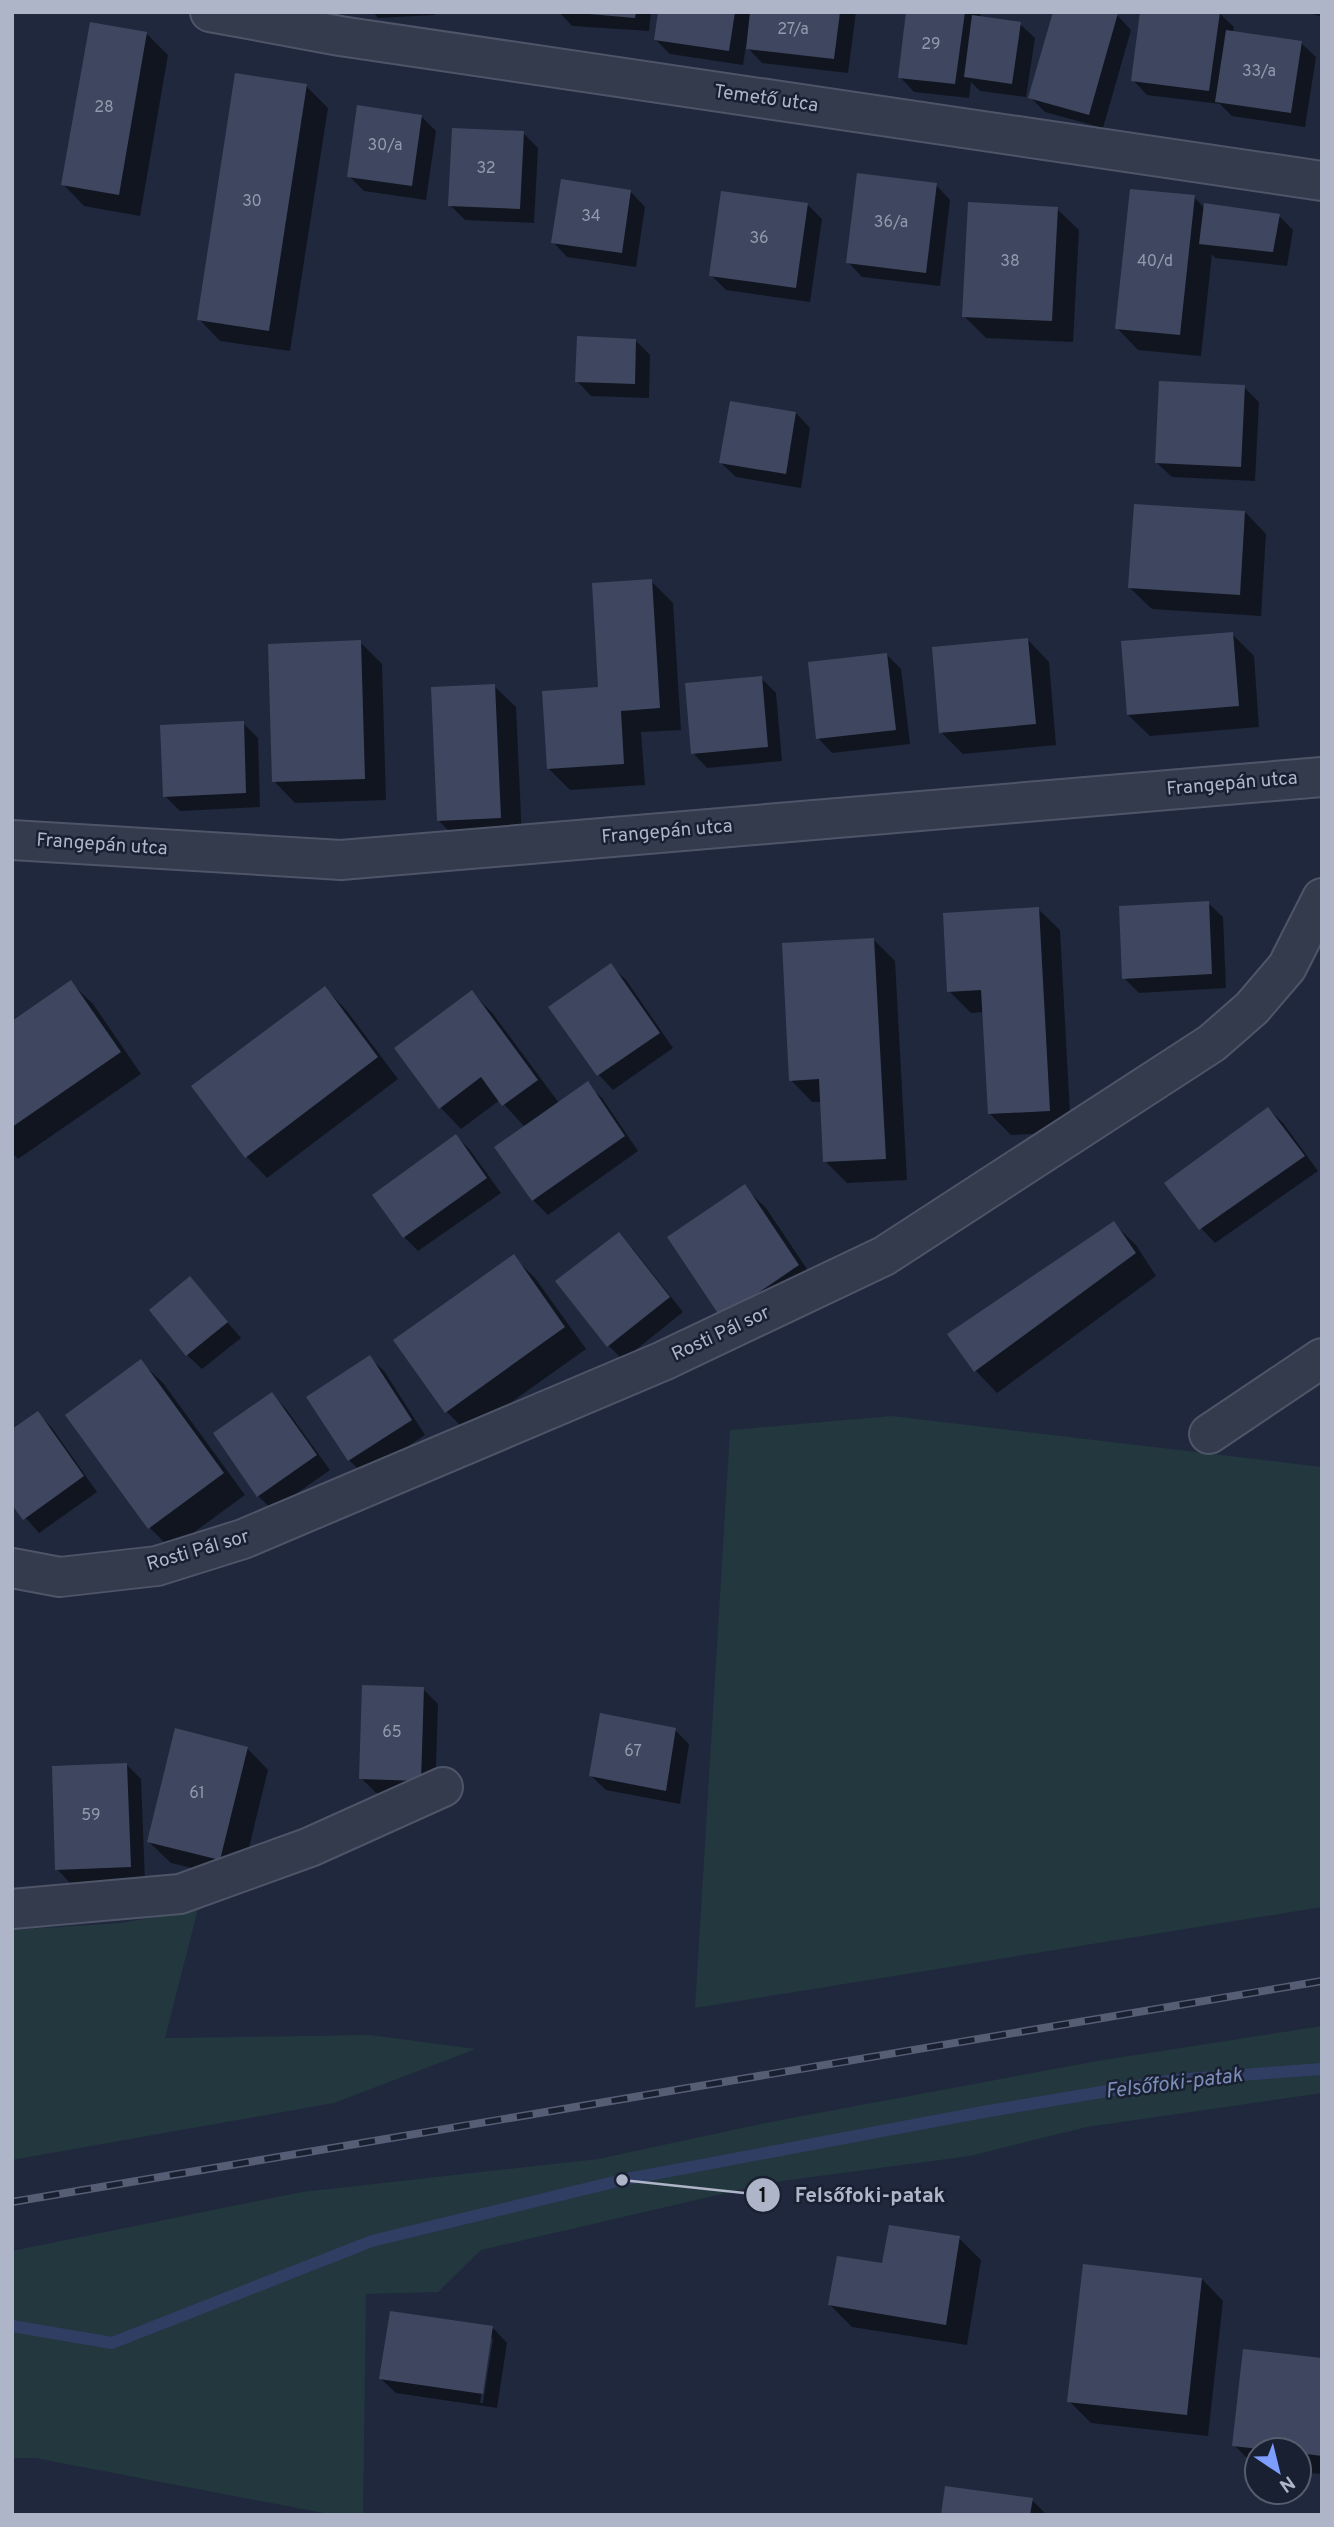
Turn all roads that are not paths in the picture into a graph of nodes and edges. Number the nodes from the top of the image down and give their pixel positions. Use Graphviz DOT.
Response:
graph roads {
  1 [pos="210,12"];
  2 [pos="1322,181"];
  3 [pos="1322,777"];
  4 [pos="12,840"];
  5 [pos="1322,898"];
  6 [pos="1322,1358"];
  7 [pos="1209,1434"];
  8 [pos="12,1568"];
  9 [pos="443,1787"];
  10 [pos="12,1909"];
  1 -- 2 [label="street, Temető utca"];
  3 -- 4 [label="street, Frangepán utca"];
  5 -- 8 [label="street, Rosti Pál sor"];
  6 -- 7 [label="street"];
  9 -- 10 [label="street"];
}
